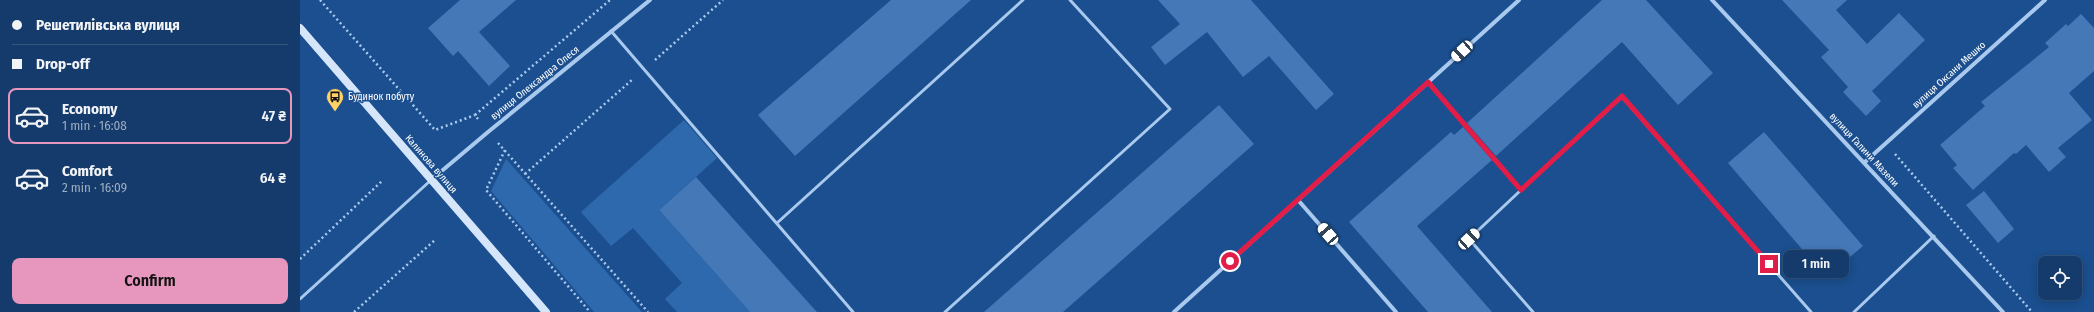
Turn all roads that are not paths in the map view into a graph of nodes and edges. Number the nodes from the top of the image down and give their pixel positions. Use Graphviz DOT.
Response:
graph roads {
  1 [pos="650,0"];
  2 [pos="1023,0"];
  3 [pos="1070,0"];
  4 [pos="1519,0"];
  5 [pos="1712,0"];
  6 [pos="2045,0"];
  7 [pos="300,28"];
  8 [pos="612,31"];
  9 [pos="1428,82"];
  10 [pos="1865,162"];
  11 [pos="431,180"];
  12 [pos="1521,190"];
  13 [pos="1298,200"];
  14 [pos="777,223"];
  15 [pos="1934,236"];
  16 [pos="300,299"];
  17 [pos="546,312"];
  18 [pos="853,312"];
  19 [pos="945,312"];
  20 [pos="1174,312"];
  21 [pos="1396,312"];
  22 [pos="1533,312"];
  23 [pos="1811,312"];
  24 [pos="1854,312"];
  25 [pos="2003,312"];
  1 -- 8 [label="street, вулиця Олександра Олеся"];
  2 -- 14 [label="lane"];
  3 -- 19 [label="lane"];
  4 -- 9 [label="street"];
  5 -- 10 [label="street, вулиця Галини Мазепи"];
  6 -- 10 [label="street, вулиця Оксани Мешко"];
  7 -- 11 [label="main road, Калинова вулиця"];
  8 -- 11 [label="street, вулиця Олександра Олеся"];
  8 -- 14 [label="lane"];
  9 -- 12 [label="lane"];
  9 -- 13 [label="street"];
  10 -- 15 [label="street, вулиця Галини Мазепи"];
  11 -- 16 [label="lane"];
  11 -- 17 [label="main road, Калинова вулиця"];
  12 -- 22 [label="lane"];
  12 -- 23 [label="lane"];
  13 -- 20 [label="street"];
  13 -- 21 [label="street"];
  14 -- 18 [label="lane"];
  15 -- 24 [label="lane"];
  15 -- 25 [label="street, вулиця Галини Мазепи"];
}
